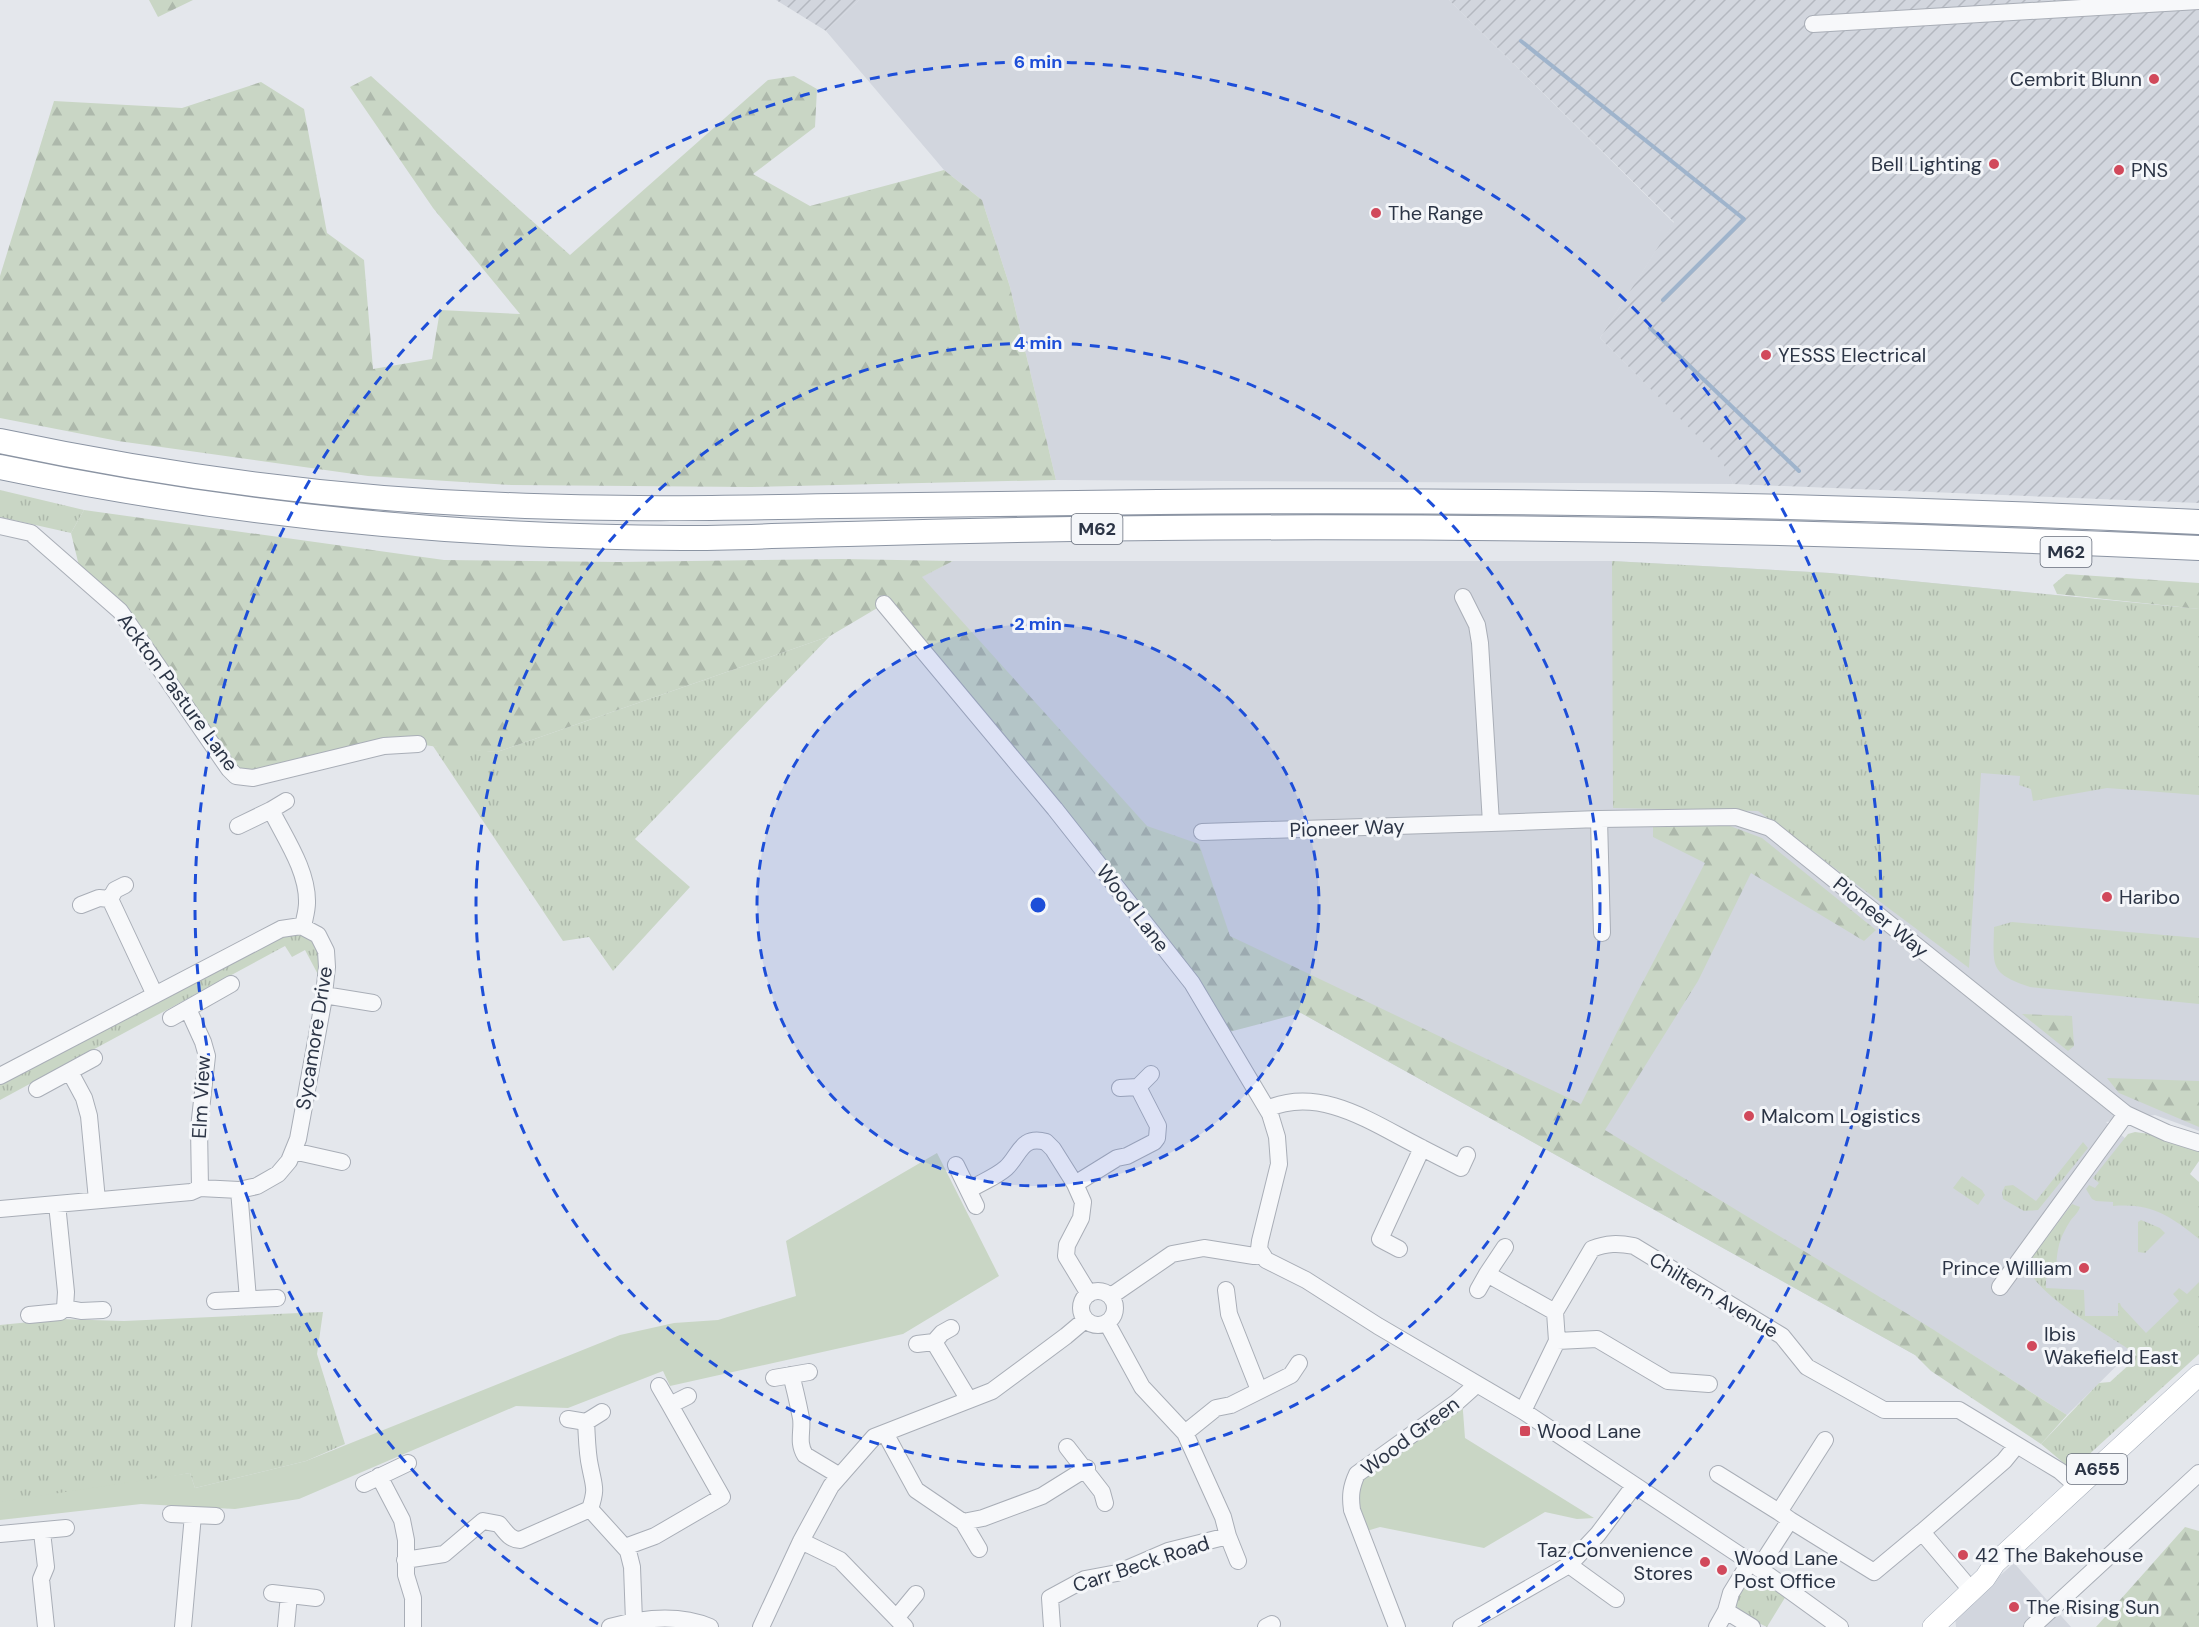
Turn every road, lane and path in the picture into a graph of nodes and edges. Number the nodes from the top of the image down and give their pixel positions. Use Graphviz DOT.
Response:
graph roads {
  1 [pos="2199,1"];
  2 [pos="1813,24"];
  3 [pos="0,441"];
  4 [pos="0,467"];
  5 [pos="2199,520"];
  6 [pos="0,526"];
  7 [pos="1933,538"];
  8 [pos="2199,548"];
  9 [pos="2199,565"];
  10 [pos="1463,597"];
  11 [pos="884,604"];
  12 [pos="418,744"];
  13 [pos="286,801"];
  14 [pos="271,810"];
  15 [pos="1599,819"];
  16 [pos="1491,823"];
  17 [pos="238,826"];
  18 [pos="1202,832"];
  19 [pos="125,885"];
  20 [pos="110,899"];
  21 [pos="81,905"];
  22 [pos="303,927"];
  23 [pos="1602,933"];
  24 [pos="231,984"];
  25 [pos="155,995"];
  26 [pos="324,995"];
  27 [pos="373,1003"];
  28 [pos="188,1009"];
  29 [pos="171,1018"];
  30 [pos="94,1058"];
  31 [pos="70,1072"];
  32 [pos="1151,1074"];
  33 [pos="0,1076"];
  34 [pos="1138,1087"];
  35 [pos="1120,1088"];
  36 [pos="37,1089"];
  37 [pos="1267,1109"];
  38 [pos="2126,1114"];
  39 [pos="2199,1143"];
  40 [pos="1422,1148"];
  41 [pos="293,1151"];
  42 [pos="1467,1155"];
  43 [pos="342,1162"];
  44 [pos="956,1165"];
  45 [pos="1075,1184"];
  46 [pos="200,1188"];
  47 [pos="239,1190"];
  48 [pos="969,1190"];
  49 [pos="97,1200"];
  50 [pos="57,1204"];
  51 [pos="976,1206"];
  52 [pos="0,1209"];
  53 [pos="1504,1247"];
  54 [pos="1399,1249"];
  55 [pos="1262,1255"];
  56 [pos="1487,1274"];
  57 [pos="2000,1287"];
  58 [pos="1226,1290"];
  59 [pos="1478,1290"];
  60 [pos="1089,1294"];
  61 [pos="1111,1296"];
  62 [pos="278,1298"];
  63 [pos="248,1299"];
  64 [pos="214,1301"];
  65 [pos="65,1308"];
  66 [pos="103,1310"];
  67 [pos="1555,1312"];
  68 [pos="29,1315"];
  69 [pos="1085,1320"];
  70 [pos="1107,1323"];
  71 [pos="951,1328"];
  72 [pos="1557,1341"];
  73 [pos="934,1342"];
  74 [pos="917,1344"];
  75 [pos="1299,1363"];
  76 [pos="809,1372"];
  77 [pos="792,1375"];
  78 [pos="2199,1375"];
  79 [pos="774,1378"];
  80 [pos="1709,1384"];
  81 [pos="1476,1385"];
  82 [pos="659,1386"];
  83 [pos="1259,1390"];
  84 [pos="688,1395"];
  85 [pos="969,1400"];
  86 [pos="670,1405"];
  87 [pos="1522,1411"];
  88 [pos="602,1412"];
  89 [pos="567,1419"];
  90 [pos="586,1422"];
  91 [pos="885,1433"];
  92 [pos="1185,1433"];
  93 [pos="1825,1440"];
  94 [pos="2017,1445"];
  95 [pos="1067,1447"];
  96 [pos="408,1463"];
  97 [pos="1085,1469"];
  98 [pos="2199,1473"];
  99 [pos="1718,1474"];
  100 [pos="840,1476"];
  101 [pos="1634,1486"];
  102 [pos="2078,1487"];
  103 [pos="1105,1503"];
  104 [pos="590,1509"];
  105 [pos="171,1514"];
  106 [pos="193,1515"];
  107 [pos="216,1516"];
  108 [pos="1784,1516"];
  109 [pos="963,1522"];
  110 [pos="66,1528"];
  111 [pos="42,1532"];
  112 [pos="1922,1532"];
  113 [pos="0,1534"];
  114 [pos="1228,1536"];
  115 [pos="801,1541"];
  116 [pos="625,1547"];
  117 [pos="979,1550"];
  118 [pos="405,1560"];
  119 [pos="1238,1561"];
  120 [pos="1995,1563"];
  121 [pos="1569,1565"];
  122 [pos="1755,1565"];
  123 [pos="1966,1584"];
  124 [pos="272,1593"];
  125 [pos="916,1594"];
  126 [pos="289,1595"];
  127 [pos="316,1598"];
  128 [pos="1616,1599"];
  129 [pos="1726,1611"];
  130 [pos="634,1621"];
  131 [pos="901,1622"];
  132 [pos="1941,1624"];
  133 [pos="46,1627"];
  134 [pos="183,1627"];
  135 [pos="286,1627"];
  136 [pos="413,1627"];
  137 [pos="610,1627"];
  138 [pos="710,1627"];
  139 [pos="761,1627"];
  140 [pos="1052,1627"];
  141 [pos="1397,1627"];
  142 [pos="1461,1627"];
  143 [pos="1717,1627"];
  144 [pos="1752,1627"];
  145 [pos="1840,1627"];
  146 [pos="1920,1627"];
  147 [pos="2032,1627"];
  1 -- 2 [label="street"];
  3 -- 5 [label="highway, M62"];
  4 -- 7 [label="highway, M62"];
  6 -- 12 [label="street, Ackton Pasture Lane"];
  7 -- 8 [label="highway, M62"];
  7 -- 9 [label="highway, M62"];
  10 -- 16 [label="street"];
  11 -- 37 [label="street, Wood Lane"];
  13 -- 14 [label="street"];
  14 -- 17 [label="street"];
  14 -- 22 [label="street"];
  15 -- 16 [label="street, Pioneer Way"];
  15 -- 23 [label="street"];
  15 -- 38 [label="street, Pioneer Way"];
  16 -- 18 [label="street, Pioneer Way"];
  19 -- 20 [label="street"];
  20 -- 21 [label="street"];
  20 -- 25 [label="street"];
  22 -- 25 [label="street"];
  22 -- 26 [label="street, Sycamore Drive"];
  24 -- 28 [label="street"];
  25 -- 33 [label="street"];
  26 -- 27 [label="street"];
  26 -- 41 [label="street, Sycamore Drive"];
  28 -- 29 [label="street"];
  28 -- 46 [label="street, Elm View"];
  30 -- 31 [label="street"];
  31 -- 36 [label="street"];
  31 -- 49 [label="street"];
  32 -- 34 [label="street"];
  34 -- 35 [label="street"];
  34 -- 45 [label="street"];
  37 -- 40 [label="street"];
  37 -- 55 [label="street, Wood Lane"];
  38 -- 39 [label="street, Pioneer Way"];
  38 -- 57 [label="street"];
  40 -- 42 [label="street"];
  40 -- 54 [label="street"];
  41 -- 43 [label="street"];
  41 -- 47 [label="street, Sycamore Drive"];
  44 -- 48 [label="street"];
  45 -- 48 [label="street"];
  45 -- 60 [label="street"];
  46 -- 47 [label="street, Sycamore Drive"];
  46 -- 49 [label="street, Sycamore Drive"];
  47 -- 63 [label="street"];
  48 -- 51 [label="street"];
  49 -- 50 [label="street, Sycamore Drive"];
  50 -- 52 [label="street, Sycamore Drive"];
  50 -- 65 [label="street"];
  53 -- 56 [label="street"];
  55 -- 61 [label="street"];
  55 -- 81 [label="street"];
  56 -- 59 [label="street"];
  56 -- 67 [label="street"];
  58 -- 83 [label="street"];
  60 -- 61 [label="street"];
  60 -- 69 [label="street"];
  61 -- 70 [label="street"];
  62 -- 63 [label="street"];
  63 -- 64 [label="street"];
  65 -- 66 [label="street"];
  65 -- 68 [label="street"];
  67 -- 72 [label="street"];
  67 -- 94 [label="street, Chiltern Avenue"];
  69 -- 70 [label="street"];
  69 -- 85 [label="street"];
  70 -- 92 [label="street"];
  71 -- 73 [label="street"];
  72 -- 80 [label="street"];
  72 -- 87 [label="street"];
  73 -- 74 [label="street"];
  73 -- 85 [label="street"];
  75 -- 83 [label="street"];
  76 -- 77 [label="street"];
  77 -- 79 [label="street"];
  77 -- 100 [label="street"];
  78 -- 102 [label="main road, A655"];
  81 -- 87 [label="street"];
  81 -- 141 [label="street, Wood Green"];
  82 -- 86 [label="street"];
  83 -- 92 [label="street"];
  84 -- 86 [label="street"];
  85 -- 91 [label="street"];
  86 -- 116 [label="street"];
  87 -- 101 [label="street"];
  88 -- 90 [label="street"];
  89 -- 90 [label="street"];
  90 -- 104 [label="street"];
  91 -- 100 [label="street"];
  91 -- 109 [label="street"];
  92 -- 114 [label="street"];
  93 -- 108 [label="street"];
  94 -- 102 [label="street, Chiltern Avenue"];
  94 -- 112 [label="street"];
  95 -- 97 [label="street"];
  96 -- 118 [label="street"];
  97 -- 103 [label="street"];
  97 -- 109 [label="street"];
  98 -- 147 [label="street"];
  99 -- 108 [label="street"];
  100 -- 115 [label="street"];
  101 -- 121 [label="street"];
  101 -- 122 [label="street"];
  102 -- 120 [label="main road, A655"];
  104 -- 116 [label="street"];
  104 -- 118 [label="street"];
  105 -- 106 [label="street"];
  106 -- 107 [label="street"];
  106 -- 134 [label="street"];
  108 -- 112 [label="street"];
  108 -- 122 [label="street"];
  109 -- 117 [label="street"];
  110 -- 111 [label="street"];
  111 -- 113 [label="street"];
  111 -- 133 [label="street"];
  112 -- 123 [label="street"];
  114 -- 119 [label="street"];
  114 -- 140 [label="street, Carr Beck Road"];
  115 -- 131 [label="street"];
  115 -- 139 [label="street"];
  116 -- 130 [label="street"];
  118 -- 136 [label="street"];
  120 -- 123 [label="main road, A655"];
  120 -- 132 [label="main road, A655"];
  121 -- 128 [label="street"];
  121 -- 142 [label="street"];
  122 -- 129 [label="street"];
  122 -- 145 [label="street"];
  123 -- 146 [label="main road, A655"];
  124 -- 126 [label="street"];
  125 -- 131 [label="street"];
  126 -- 127 [label="street"];
  126 -- 135 [label="street"];
  129 -- 143 [label="street"];
  129 -- 144 [label="street"];
  130 -- 137 [label="street"];
  130 -- 138 [label="street"];
}
